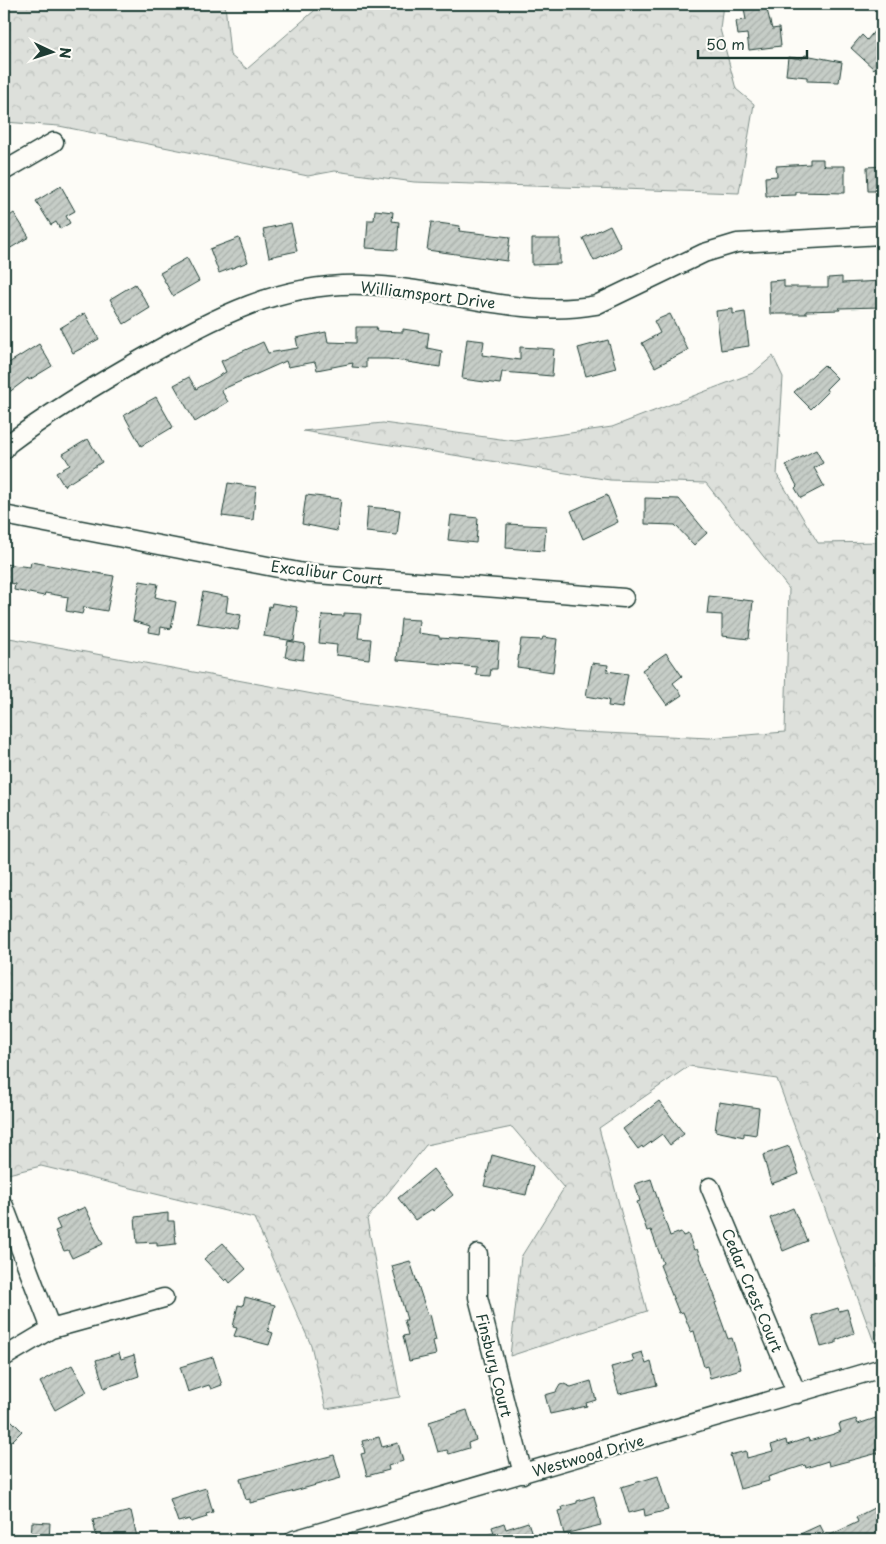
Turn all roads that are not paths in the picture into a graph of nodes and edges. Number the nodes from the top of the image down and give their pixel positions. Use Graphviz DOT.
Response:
graph roads {
  1 [pos="54,142"];
  2 [pos="4,171"];
  3 [pos="882,235"];
  4 [pos="4,450"];
  5 [pos="4,515"];
  6 [pos="624,598"];
  7 [pos="710,1187"];
  8 [pos="4,1206"];
  9 [pos="478,1254"];
  10 [pos="164,1298"];
  11 [pos="51,1328"];
  12 [pos="4,1357"];
  13 [pos="882,1368"];
  14 [pos="797,1394"];
  15 [pos="523,1474"];
  16 [pos="294,1540"];
  1 -- 2 [label="street"];
  3 -- 4 [label="street, Williamsport Drive"];
  5 -- 6 [label="street, Excalibur Court"];
  7 -- 14 [label="street, Cedar Crest Court"];
  8 -- 11 [label="street"];
  9 -- 15 [label="street, Finsbury Court"];
  10 -- 11 [label="street"];
  11 -- 12 [label="street"];
  13 -- 14 [label="street, Westwood Drive"];
  14 -- 15 [label="street, Westwood Drive"];
  15 -- 16 [label="street, Westwood Drive"];
}
